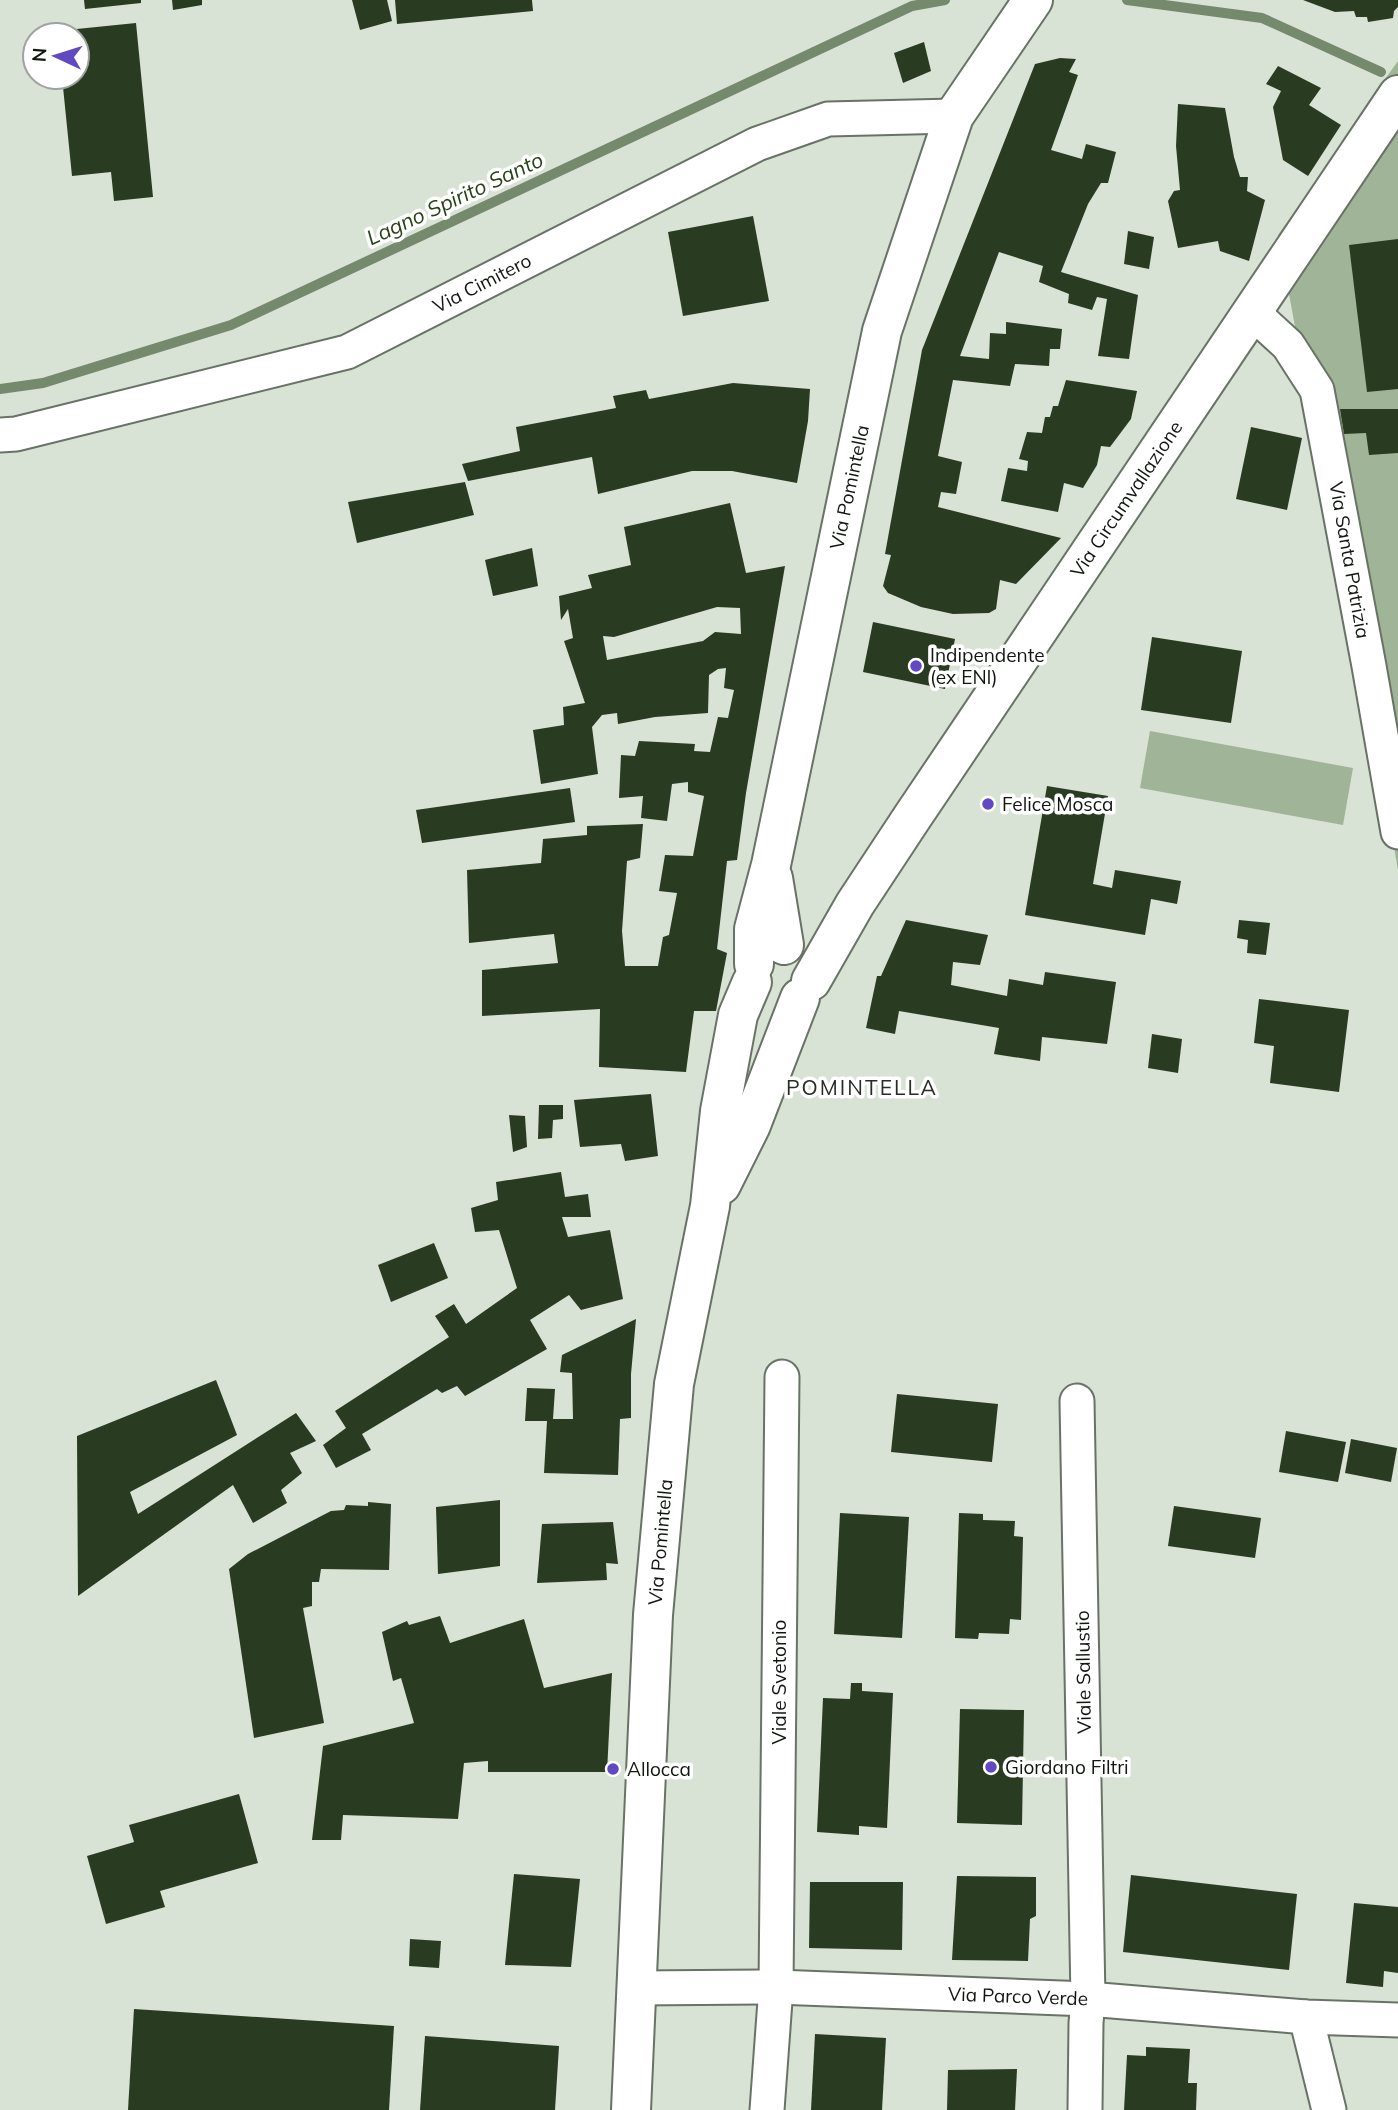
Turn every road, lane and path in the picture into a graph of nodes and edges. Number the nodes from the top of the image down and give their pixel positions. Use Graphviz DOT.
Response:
graph roads {
  1 [pos="1033,0"];
  2 [pos="1393,108"];
  3 [pos="954,116"];
  4 [pos="1252,312"];
  5 [pos="0,435"];
  6 [pos="1398,832"];
  7 [pos="855,904"];
  8 [pos="771,960"];
  9 [pos="805,990"];
  10 [pos="710,1206"];
  11 [pos="782,1377"];
  12 [pos="1077,1401"];
  13 [pos="776,1987"];
  14 [pos="636,1988"];
  15 [pos="1088,1998"];
  16 [pos="1306,2017"];
  17 [pos="1398,2020"];
  18 [pos="631,2110"];
  19 [pos="767,2110"];
  20 [pos="1085,2110"];
  21 [pos="1329,2110"];
  1 -- 3 [label="main road, Via Pomintella"];
  2 -- 4 [label="main road, Via Circumvallazione"];
  3 -- 5 [label="street, Via Cimitero"];
  3 -- 8 [label="main road, Via Pomintella"];
  4 -- 6 [label="street, Via Santa Patrizia"];
  4 -- 7 [label="main road, Via Circumvallazione"];
  7 -- 8 [label="main road, Via Circumvallazione"];
  7 -- 9 [label="main road, Via Circumvallazione"];
  8 -- 9 [label="main road"];
  8 -- 9 [label="main road"];
  8 -- 10 [label="main road, Via Pomintella"];
  9 -- 10 [label="main road, Via Circumvallazione"];
  10 -- 14 [label="main road, Via Pomintella"];
  11 -- 13 [label="street, Viale Svetonio"];
  12 -- 15 [label="street, Viale Sallustio"];
  13 -- 14 [label="street, Via Parco Verde"];
  13 -- 15 [label="street, Via Parco Verde"];
  13 -- 19 [label="street, Viale Svetonio"];
  14 -- 18 [label="main road, Via Pomintella"];
  15 -- 16 [label="street, Via Parco Verde"];
  15 -- 20 [label="street, Viale Sallustio"];
  16 -- 17 [label="street, Via Parco Verde"];
  16 -- 21 [label="street"];
}
